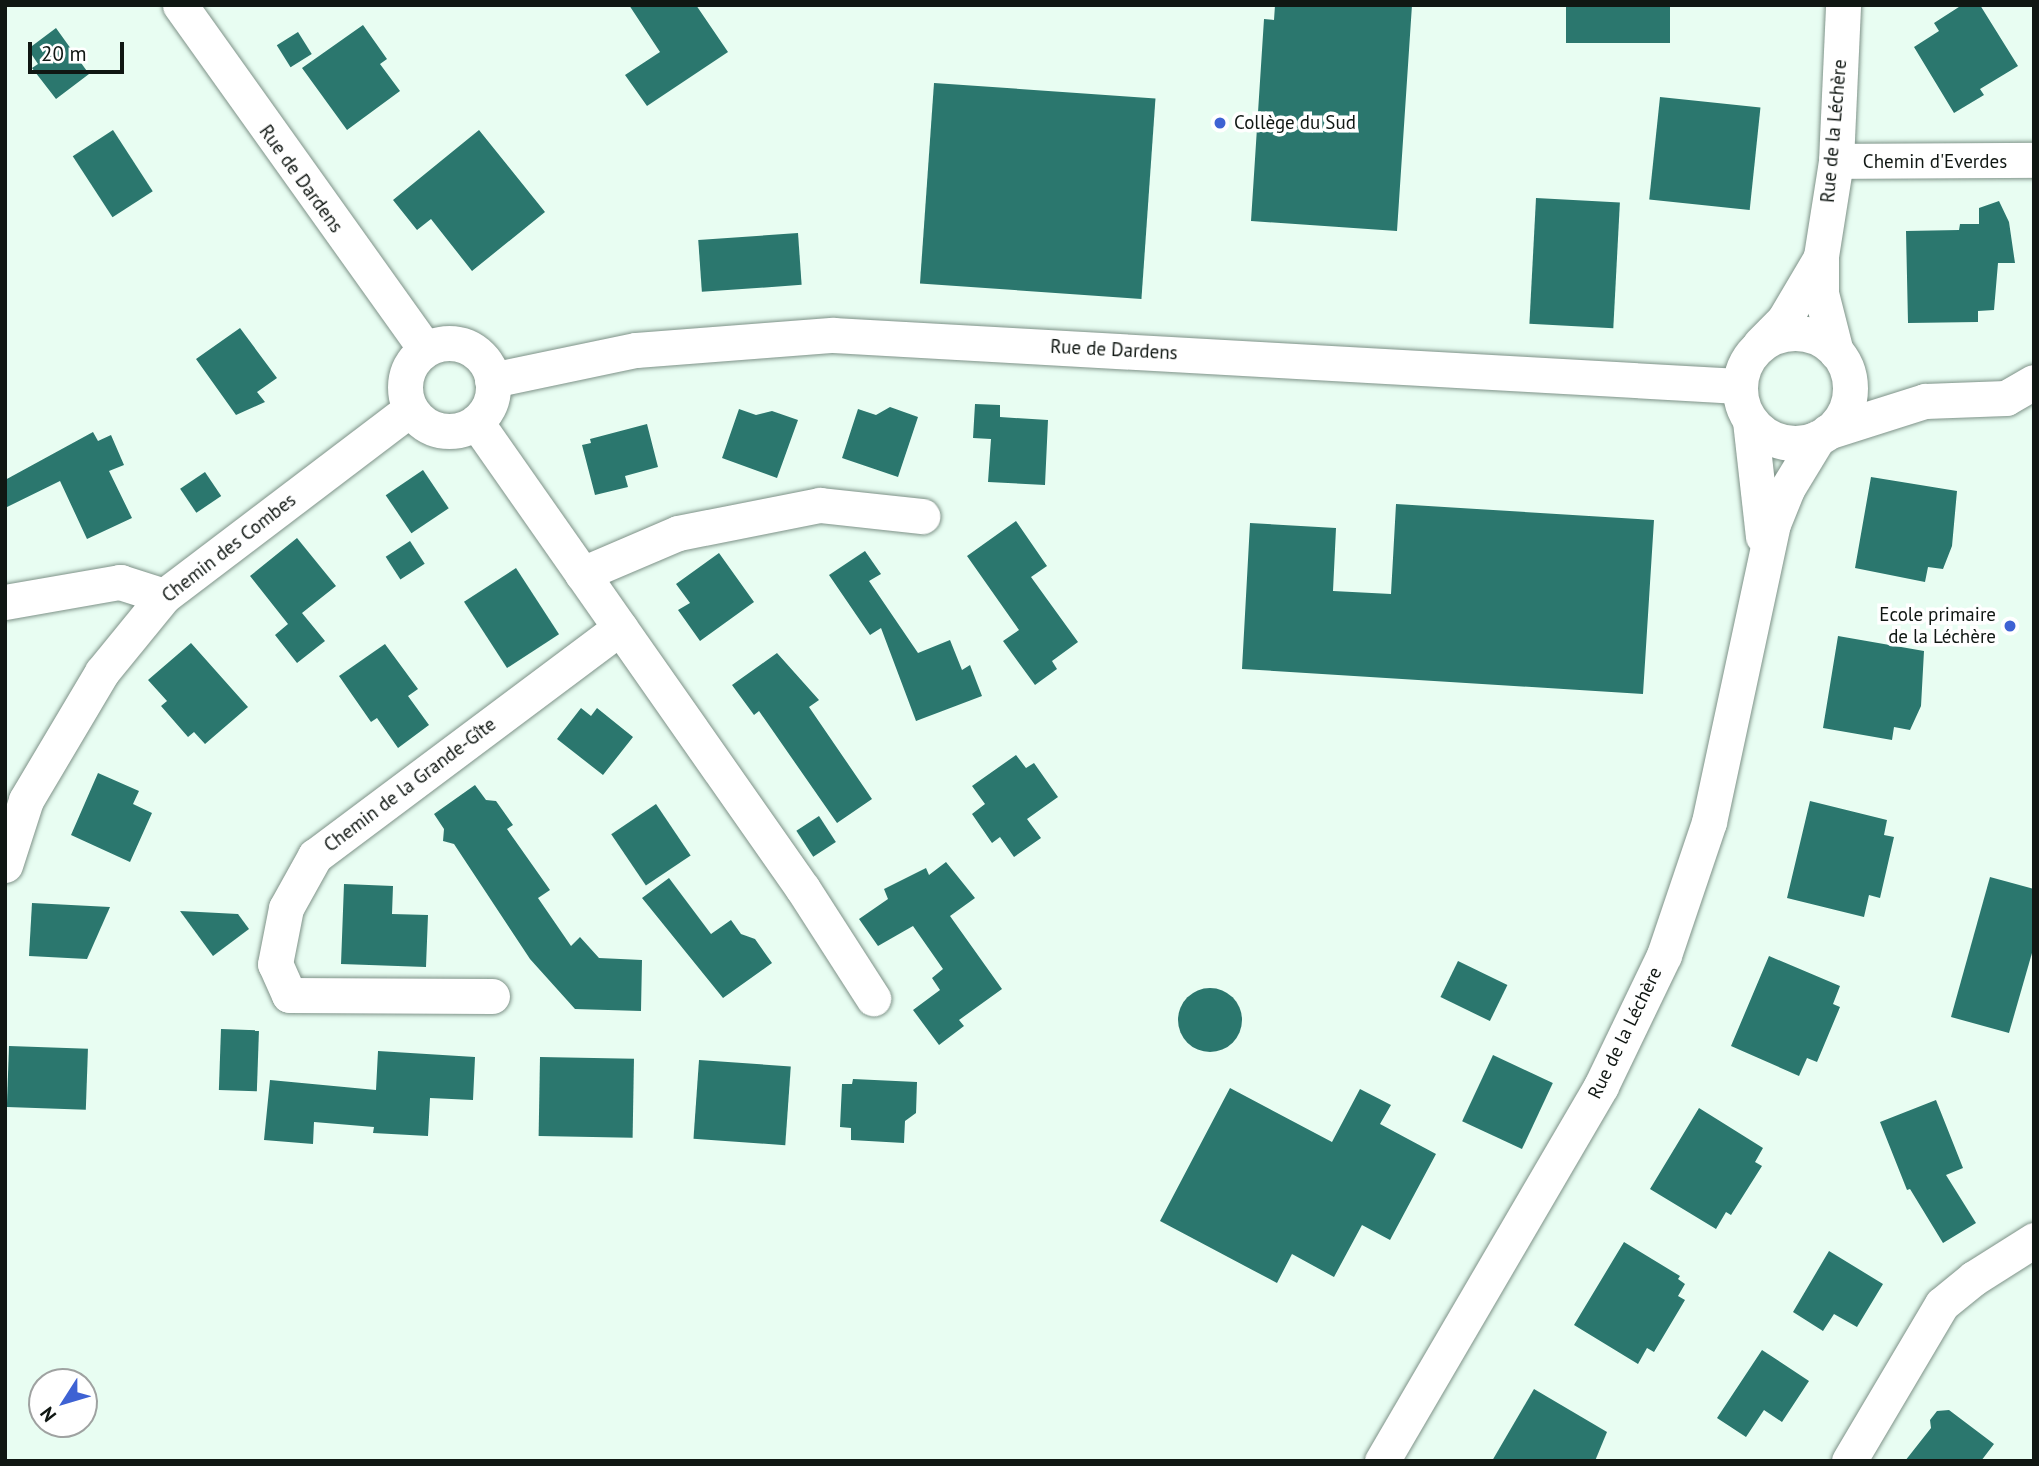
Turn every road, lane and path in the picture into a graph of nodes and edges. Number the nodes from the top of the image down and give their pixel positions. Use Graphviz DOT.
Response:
graph roads {
  1 [pos="180,5"];
  2 [pos="1843,5"];
  3 [pos="2034,160"];
  4 [pos="1836,161"];
  5 [pos="1821,256"];
  6 [pos="1758,346"];
  7 [pos="425,349"];
  8 [pos="1838,354"];
  9 [pos="492,380"];
  10 [pos="2034,382"];
  11 [pos="1739,386"];
  12 [pos="1925,401"];
  13 [pos="410,409"];
  14 [pos="1750,421"];
  15 [pos="476,422"];
  16 [pos="1822,435"];
  17 [pos="922,516"];
  18 [pos="1763,564"];
  19 [pos="582,575"];
  20 [pos="164,596"];
  21 [pos="5,602"];
  22 [pos="620,628"];
  23 [pos="5,865"];
  24 [pos="492,996"];
  25 [pos="873,998"];
  26 [pos="2034,1240"];
  27 [pos="1382,1461"];
  28 [pos="1849,1461"];
  1 -- 7 [label="street, Rue de Dardens"];
  2 -- 4 [label="street, Rue de la Léchère"];
  3 -- 4 [label="street, Chemin d'Everdes"];
  4 -- 5 [label="street, Rue de la Léchère"];
  5 -- 6 [label="street, Rue de la Léchère"];
  5 -- 8 [label="street, Rue de la Léchère"];
  6 -- 8 [label="street"];
  6 -- 11 [label="street"];
  7 -- 9 [label="street"];
  7 -- 13 [label="street"];
  8 -- 12 [label="street"];
  8 -- 16 [label="street"];
  9 -- 11 [label="street, Rue de Dardens"];
  9 -- 15 [label="street"];
  10 -- 12 [label="street"];
  11 -- 14 [label="street"];
  12 -- 16 [label="street"];
  13 -- 15 [label="street"];
  13 -- 20 [label="street, Chemin des Combes"];
  14 -- 16 [label="street"];
  14 -- 18 [label="street, Rue de la Léchère"];
  15 -- 19 [label="street"];
  16 -- 18 [label="street, Rue de la Léchère"];
  17 -- 19 [label="street"];
  18 -- 27 [label="street, Rue de la Léchère"];
  19 -- 22 [label="street"];
  20 -- 21 [label="street"];
  20 -- 23 [label="street, Chemin des Combes"];
  22 -- 24 [label="street, Chemin de la Grande-Gîte"];
  22 -- 25 [label="street"];
  26 -- 28 [label="street"];
}
